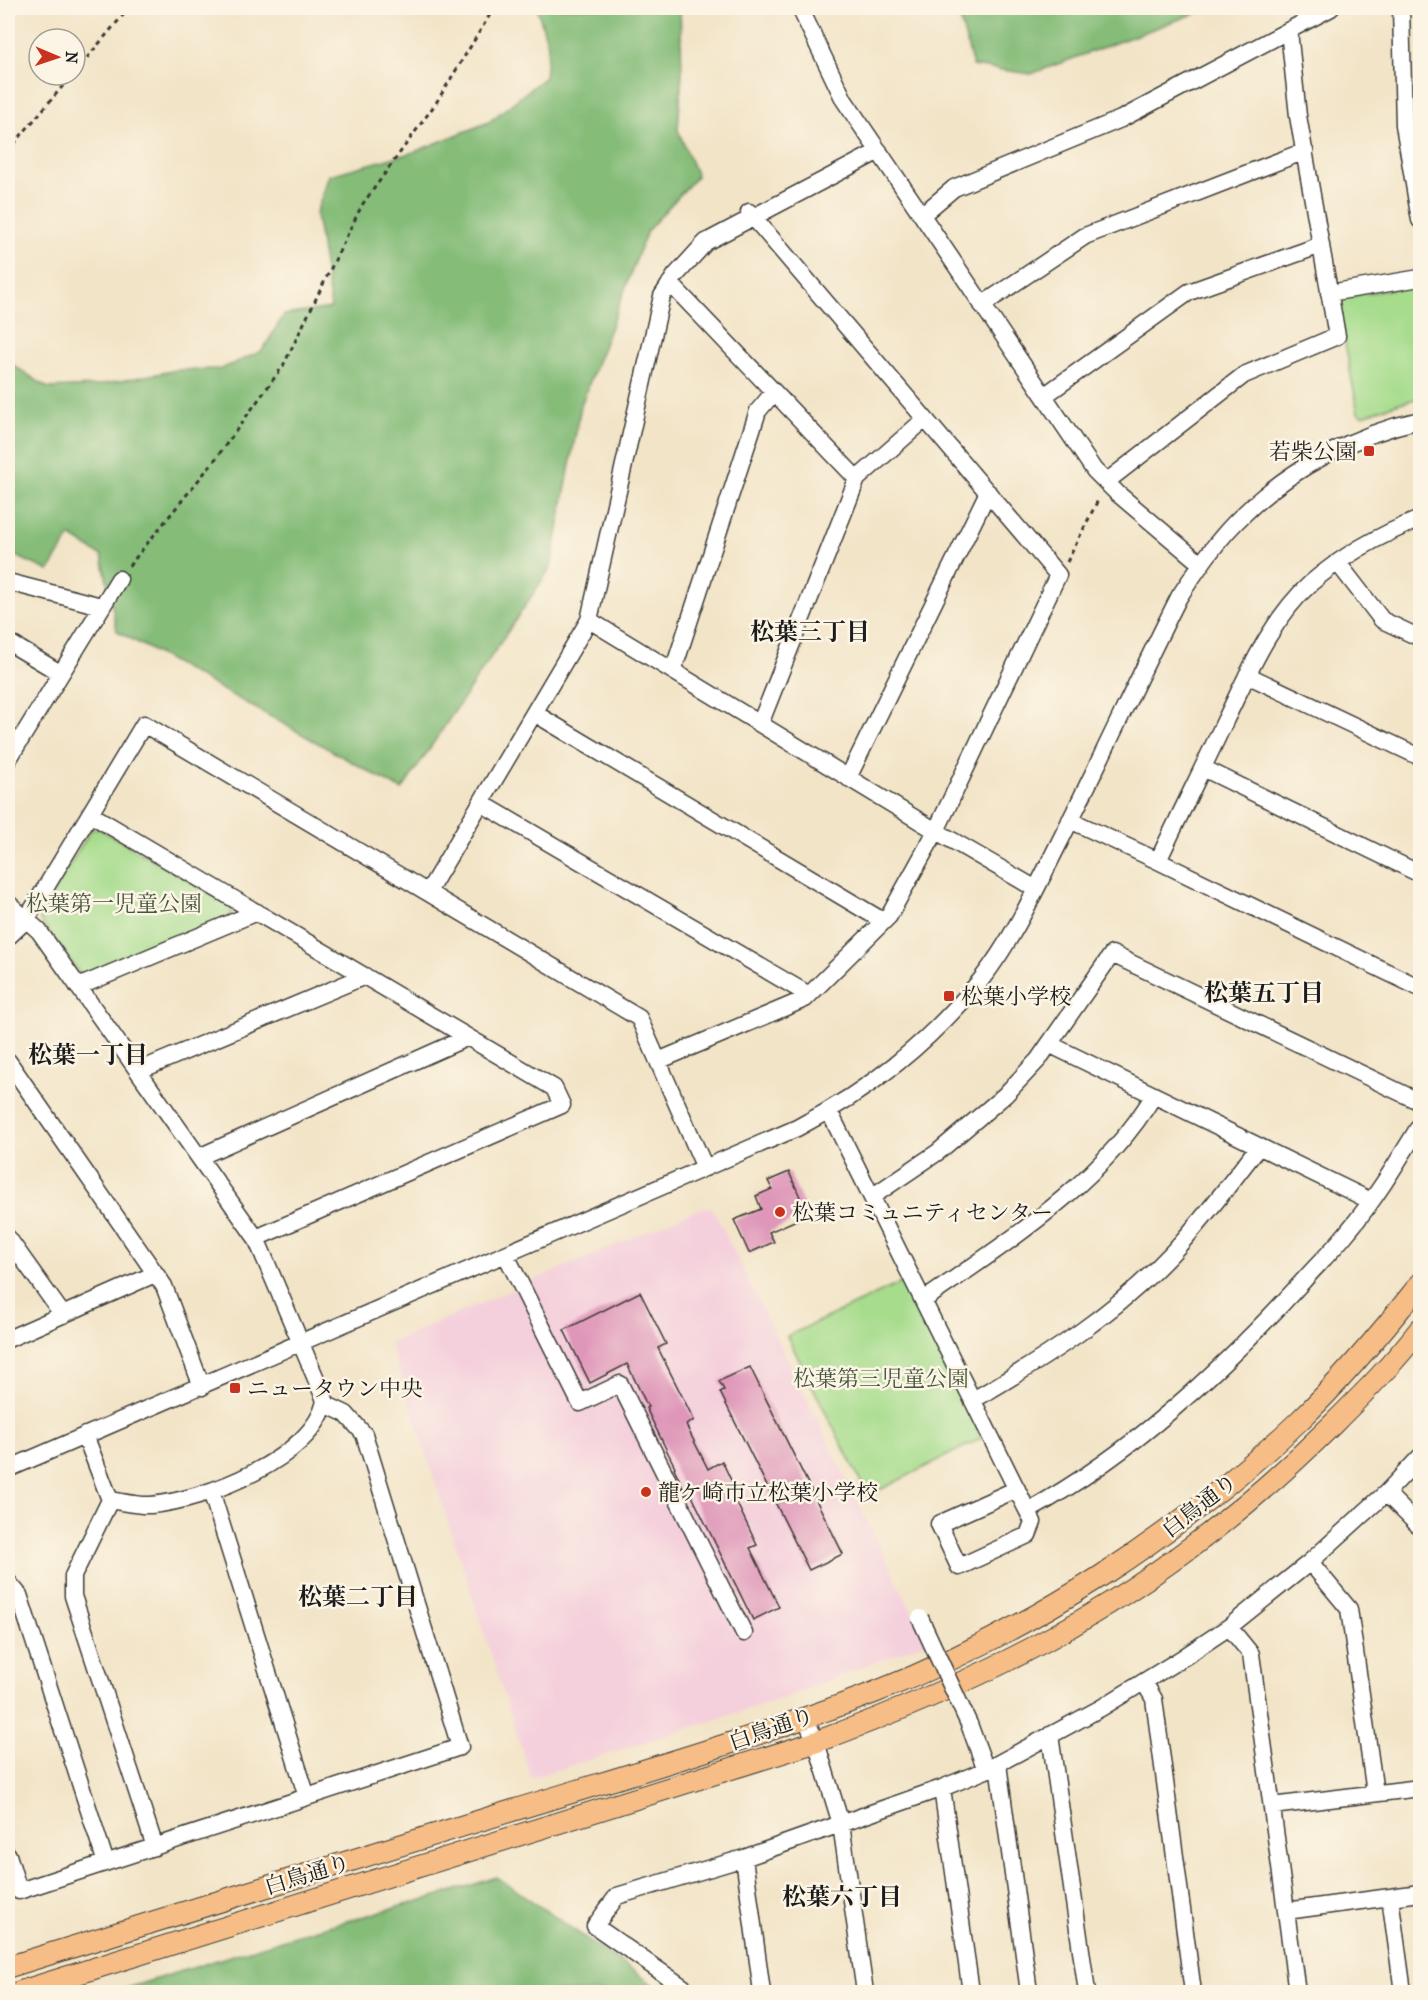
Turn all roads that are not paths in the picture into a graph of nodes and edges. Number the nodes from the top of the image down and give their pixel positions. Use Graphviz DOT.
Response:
graph roads {
  1 [pos="800,8"];
  2 [pos="1330,8"];
  3 [pos="1401,8"];
  4 [pos="1289,31"];
  5 [pos="1403,111"];
  6 [pos="1420,112"];
  7 [pos="879,151"];
  8 [pos="1305,151"];
  9 [pos="752,215"];
  10 [pos="922,215"];
  11 [pos="1420,218"];
  12 [pos="1321,245"];
  13 [pos="1420,278"];
  14 [pos="670,283"];
  15 [pos="1329,293"];
  16 [pos="982,305"];
  17 [pos="774,392"];
  18 [pos="1044,396"];
  19 [pos="925,419"];
  20 [pos="1420,420"];
  21 [pos="857,479"];
  22 [pos="1106,482"];
  23 [pos="988,492"];
  24 [pos="1420,519"];
  25 [pos="1338,563"];
  26 [pos="1201,564"];
  27 [pos="119,579"];
  28 [pos="8,582"];
  29 [pos="101,606"];
  30 [pos="589,620"];
  31 [pos="1420,638"];
  32 [pos="8,642"];
  33 [pos="673,671"];
  34 [pos="60,673"];
  35 [pos="1248,675"];
  36 [pos="534,713"];
  37 [pos="760,724"];
  38 [pos="1420,757"];
  39 [pos="8,760"];
  40 [pos="1203,768"];
  41 [pos="848,778"];
  42 [pos="481,803"];
  43 [pos="90,814"];
  44 [pos="1070,820"];
  45 [pos="936,831"];
  46 [pos="1158,861"];
  47 [pos="1420,874"];
  48 [pos="1036,889"];
  49 [pos="428,892"];
  50 [pos="8,903"];
  51 [pos="257,912"];
  52 [pos="26,920"];
  53 [pos="884,921"];
  54 [pos="8,937"];
  55 [pos="365,976"];
  56 [pos="78,987"];
  57 [pos="1420,988"];
  58 [pos="809,995"];
  59 [pos="468,1037"];
  60 [pos="1050,1044"];
  61 [pos="8,1061"];
  62 [pos="658,1061"];
  63 [pos="138,1071"];
  64 [pos="1154,1095"];
  65 [pos="1420,1102"];
  66 [pos="829,1111"];
  67 [pos="1420,1125"];
  68 [pos="1259,1146"];
  69 [pos="199,1157"];
  70 [pos="705,1168"];
  71 [pos="873,1196"];
  72 [pos="1371,1201"];
  73 [pos="8,1238"];
  74 [pos="256,1238"];
  75 [pos="506,1255"];
  76 [pos="155,1274"];
  77 [pos="1420,1284"];
  78 [pos="924,1300"];
  79 [pos="63,1315"];
  80 [pos="1420,1329"];
  81 [pos="8,1339"];
  82 [pos="302,1344"];
  83 [pos="202,1387"];
  84 [pos="973,1400"];
  85 [pos="325,1404"];
  86 [pos="85,1435"];
  87 [pos="1420,1457"];
  88 [pos="8,1469"];
  89 [pos="1017,1489"];
  90 [pos="211,1491"];
  91 [pos="1386,1492"];
  92 [pos="110,1500"];
  93 [pos="1028,1511"];
  94 [pos="1420,1527"];
  95 [pos="1310,1562"];
  96 [pos="8,1582"];
  97 [pos="920,1618"];
  98 [pos="1229,1627"];
  99 [pos="744,1633"];
  100 [pos="1144,1682"];
  101 [pos="805,1717"];
  102 [pos="1050,1735"];
  103 [pos="816,1742"];
  104 [pos="992,1767"];
  105 [pos="942,1788"];
  106 [pos="1420,1788"];
  107 [pos="1375,1793"];
  108 [pos="307,1797"];
  109 [pos="1272,1806"];
  110 [pos="841,1824"];
  111 [pos="155,1847"];
  112 [pos="8,1855"];
  113 [pos="744,1858"];
  114 [pos="106,1863"];
  115 [pos="1420,1893"];
  116 [pos="1390,1897"];
  117 [pos="1286,1911"];
  118 [pos="8,1967"];
  119 [pos="19,1992"];
  120 [pos="690,1992"];
  121 [pos="762,1992"];
  122 [pos="865,1992"];
  123 [pos="971,1992"];
  124 [pos="1029,1992"];
  125 [pos="1087,1992"];
  126 [pos="1193,1992"];
  127 [pos="1297,1992"];
  128 [pos="1403,1992"];
  1 -- 7 [label="street"];
  2 -- 4 [label="street"];
  3 -- 5 [label="street"];
  4 -- 8 [label="street"];
  4 -- 10 [label="street"];
  5 -- 6 [label="street"];
  5 -- 11 [label="street"];
  7 -- 9 [label="street"];
  7 -- 10 [label="street"];
  8 -- 12 [label="street"];
  8 -- 16 [label="street"];
  9 -- 14 [label="street"];
  9 -- 19 [label="street"];
  10 -- 16 [label="street"];
  12 -- 15 [label="street"];
  12 -- 18 [label="street"];
  13 -- 15 [label="street"];
  14 -- 17 [label="street"];
  14 -- 30 [label="street"];
  15 -- 22 [label="street"];
  16 -- 18 [label="street"];
  17 -- 21 [label="street"];
  17 -- 33 [label="street"];
  18 -- 22 [label="street"];
  19 -- 21 [label="street"];
  19 -- 23 [label="street"];
  20 -- 26 [label="street"];
  21 -- 37 [label="street"];
  22 -- 26 [label="street"];
  23 -- 41 [label="street"];
  23 -- 45 [label="street"];
  24 -- 25 [label="street"];
  25 -- 31 [label="street"];
  25 -- 35 [label="street"];
  26 -- 44 [label="street"];
  27 -- 29 [label="street"];
  28 -- 29 [label="street"];
  29 -- 34 [label="street"];
  30 -- 33 [label="street"];
  30 -- 36 [label="street"];
  32 -- 34 [label="street"];
  33 -- 37 [label="street"];
  34 -- 39 [label="street"];
  35 -- 38 [label="street"];
  35 -- 40 [label="street"];
  36 -- 42 [label="street"];
  36 -- 53 [label="street"];
  37 -- 41 [label="street"];
  40 -- 46 [label="street"];
  40 -- 47 [label="street"];
  41 -- 45 [label="street"];
  42 -- 49 [label="street"];
  42 -- 58 [label="street"];
  43 -- 49 [label="street"];
  43 -- 51 [label="street"];
  43 -- 52 [label="street"];
  44 -- 46 [label="street"];
  44 -- 48 [label="street"];
  45 -- 48 [label="street"];
  45 -- 53 [label="street"];
  46 -- 57 [label="street"];
  48 -- 66 [label="street"];
  49 -- 62 [label="street"];
  50 -- 52 [label="street"];
  51 -- 55 [label="street"];
  51 -- 56 [label="street"];
  52 -- 54 [label="street"];
  52 -- 56 [label="street"];
  53 -- 58 [label="street"];
  55 -- 59 [label="street"];
  55 -- 63 [label="street"];
  56 -- 63 [label="street"];
  58 -- 62 [label="street"];
  59 -- 69 [label="street"];
  59 -- 74 [label="street"];
  60 -- 64 [label="street"];
  60 -- 65 [label="street"];
  60 -- 71 [label="street"];
  61 -- 76 [label="street"];
  62 -- 70 [label="street"];
  63 -- 69 [label="street"];
  64 -- 68 [label="street"];
  64 -- 78 [label="street"];
  66 -- 70 [label="street"];
  66 -- 71 [label="street"];
  67 -- 72 [label="street"];
  68 -- 72 [label="street"];
  68 -- 84 [label="street"];
  69 -- 74 [label="street"];
  70 -- 75 [label="street"];
  71 -- 78 [label="street"];
  72 -- 93 [label="street"];
  73 -- 79 [label="street"];
  74 -- 82 [label="street"];
  75 -- 82 [label="street"];
  75 -- 99 [label="street"];
  76 -- 79 [label="street"];
  76 -- 83 [label="street"];
  77 -- 101 [label="main road, 白鳥通り"];
  78 -- 84 [label="street"];
  79 -- 81 [label="street"];
  80 -- 103 [label="main road, 白鳥通り"];
  82 -- 83 [label="street"];
  82 -- 85 [label="street"];
  83 -- 86 [label="street"];
  84 -- 89 [label="street"];
  85 -- 90 [label="street"];
  85 -- 108 [label="street"];
  86 -- 88 [label="street"];
  86 -- 92 [label="street"];
  87 -- 91 [label="street"];
  89 -- 93 [label="street"];
  89 -- 93 [label="street"];
  90 -- 92 [label="street"];
  90 -- 108 [label="street"];
  91 -- 94 [label="street"];
  91 -- 95 [label="street"];
  92 -- 111 [label="street"];
  95 -- 98 [label="street"];
  95 -- 107 [label="street"];
  96 -- 114 [label="street"];
  97 -- 104 [label="street, bridge"];
  98 -- 100 [label="street"];
  98 -- 109 [label="street"];
  100 -- 102 [label="street"];
  100 -- 126 [label="street"];
  101 -- 103 [label="street"];
  101 -- 118 [label="main road, 白鳥通り"];
  102 -- 104 [label="street"];
  102 -- 125 [label="street"];
  103 -- 110 [label="street"];
  103 -- 119 [label="main road, 白鳥通り"];
  104 -- 105 [label="street"];
  104 -- 124 [label="street"];
  105 -- 110 [label="street"];
  105 -- 123 [label="street"];
  106 -- 107 [label="street"];
  107 -- 109 [label="street"];
  108 -- 111 [label="street"];
  109 -- 117 [label="street"];
  110 -- 113 [label="street"];
  110 -- 122 [label="street"];
  111 -- 114 [label="street"];
  112 -- 114 [label="street"];
  113 -- 120 [label="street"];
  113 -- 121 [label="street"];
  115 -- 116 [label="street"];
  116 -- 117 [label="street"];
  116 -- 128 [label="street"];
  117 -- 127 [label="street"];
}
